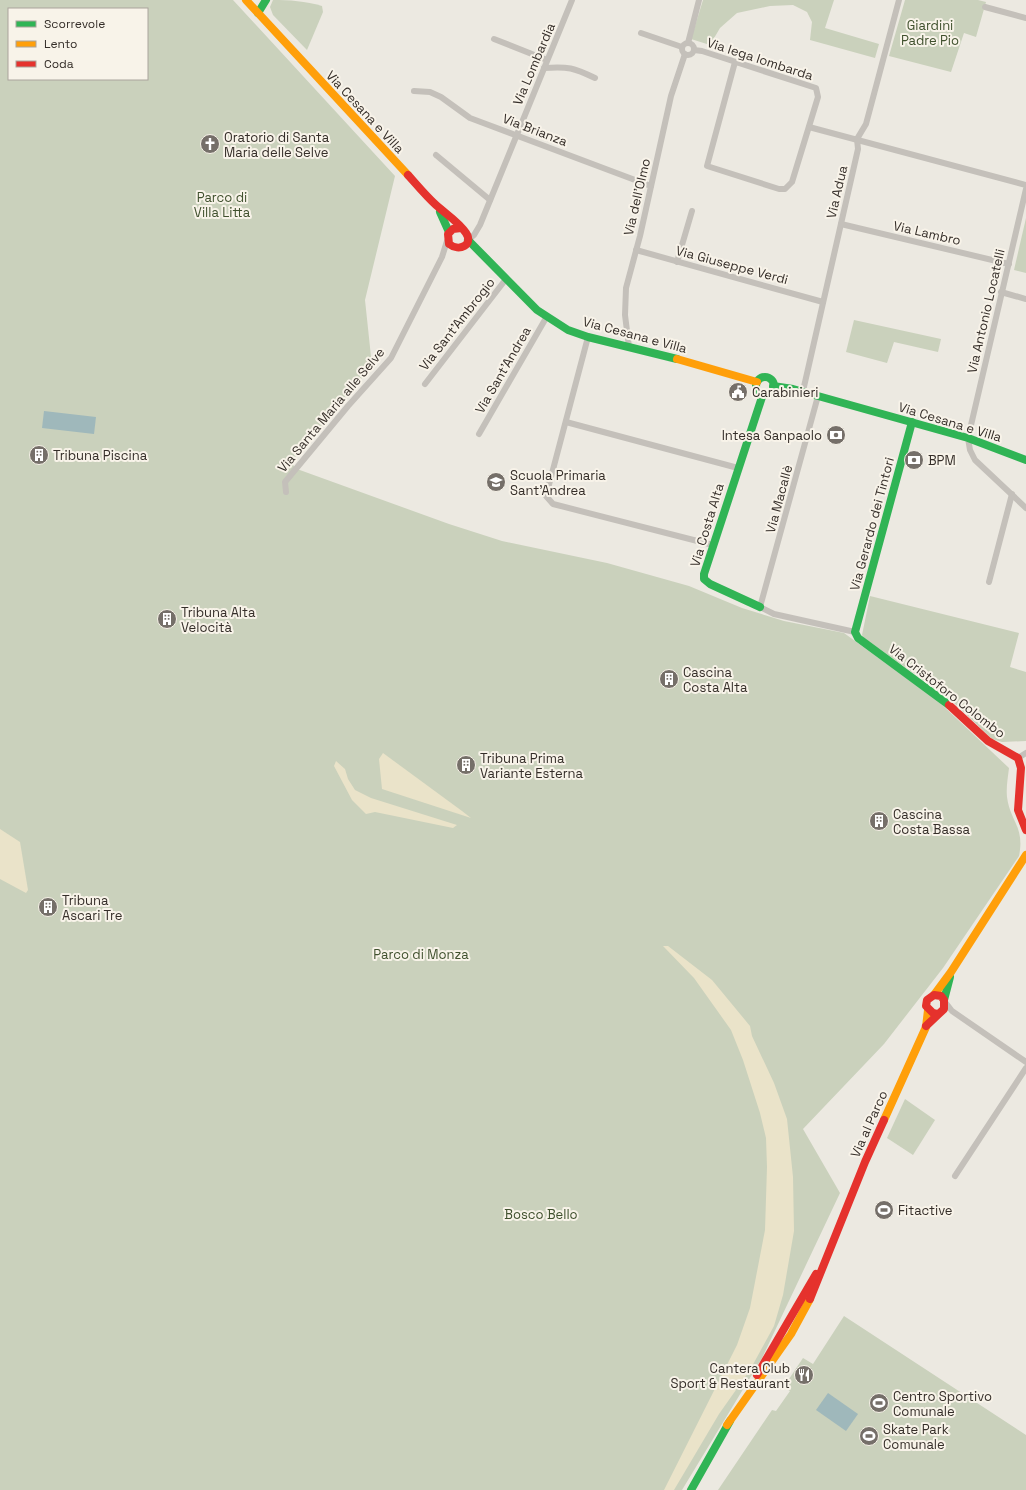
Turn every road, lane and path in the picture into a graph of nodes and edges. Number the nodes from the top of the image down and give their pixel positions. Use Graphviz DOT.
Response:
graph roads {
  1 [pos="266,0"];
  2 [pos="572,0"];
  3 [pos="699,0"];
  4 [pos="899,0"];
  5 [pos="248,1"];
  6 [pos="984,6"];
  7 [pos="258,13"];
  8 [pos="1026,18"];
  9 [pos="641,33"];
  10 [pos="494,39"];
  11 [pos="688,43"];
  12 [pos="682,47"];
  13 [pos="694,50"];
  14 [pos="685,54"];
  15 [pos="547,60"];
  16 [pos="735,62"];
  17 [pos="544,68"];
  18 [pos="595,78"];
  19 [pos="414,91"];
  20 [pos="809,127"];
  21 [pos="516,135"];
  22 [pos="856,139"];
  23 [pos="436,155"];
  24 [pos="1026,185"];
  25 [pos="651,186"];
  26 [pos="1026,189"];
  27 [pos="490,200"];
  28 [pos="435,204"];
  29 [pos="692,211"];
  30 [pos="841,224"];
  31 [pos="449,232"];
  32 [pos="465,234"];
  33 [pos="447,241"];
  34 [pos="463,247"];
  35 [pos="454,248"];
  36 [pos="636,250"];
  37 [pos="484,256"];
  38 [pos="442,257"];
  39 [pos="677,262"];
  40 [pos="1009,264"];
  41 [pos="506,279"];
  42 [pos="1001,292"];
  43 [pos="1026,299"];
  44 [pos="823,302"];
  45 [pos="546,318"];
  46 [pos="588,337"];
  47 [pos="629,347"];
  48 [pos="757,382"];
  49 [pos="425,384"];
  50 [pos="773,386"];
  51 [pos="802,392"];
  52 [pos="762,394"];
  53 [pos="818,396"];
  54 [pos="566,422"];
  55 [pos="912,422"];
  56 [pos="478,434"];
  57 [pos="968,438"];
  58 [pos="1026,460"];
  59 [pos="738,468"];
  60 [pos="286,492"];
  61 [pos="1012,494"];
  62 [pos="1026,508"];
  63 [pos="713,545"];
  64 [pos="989,582"];
  65 [pos="760,607"];
  66 [pos="855,632"];
  67 [pos="1026,753"];
  68 [pos="1018,758"];
  69 [pos="1026,830"];
  70 [pos="1026,855"];
  71 [pos="952,972"];
  72 [pos="934,995"];
  73 [pos="945,1001"];
  74 [pos="928,1010"];
  75 [pos="952,1011"];
  76 [pos="939,1013"];
  77 [pos="926,1027"];
  78 [pos="1026,1062"];
  79 [pos="1026,1068"];
  80 [pos="955,1176"];
  81 [pos="692,1490"];
  1 -- 7 [label="street"];
  2 -- 15 [label="street, Via Lombardia"];
  3 -- 11 [label="street"];
  4 -- 22 [label="street"];
  5 -- 7 [label="street, Via Cesana e Villa"];
  6 -- 8 [label="street"];
  7 -- 28 [label="street, Via Cesana e Villa"];
  9 -- 12 [label="street"];
  10 -- 15 [label="street"];
  11 -- 12 [label="street"];
  11 -- 13 [label="street"];
  12 -- 14 [label="street"];
  13 -- 14 [label="street"];
  13 -- 16 [label="street, Via lega lombarda"];
  14 -- 25 [label="street, Via dell'Olmo"];
  15 -- 17 [label="street, Via Lombardia"];
  16 -- 20 [label="street, Via lega lombarda"];
  16 -- 20 [label="street"];
  17 -- 18 [label="street"];
  17 -- 21 [label="street, Via Lombardia"];
  19 -- 21 [label="street, Via Brianza"];
  20 -- 22 [label="street"];
  21 -- 25 [label="street, Via Brianza"];
  21 -- 27 [label="street, Via Lombardia"];
  22 -- 24 [label="street"];
  22 -- 30 [label="street, Via Adua"];
  23 -- 27 [label="street"];
  25 -- 36 [label="street, Via dell'Olmo"];
  26 -- 40 [label="street, Via Antonio Locatelli"];
  27 -- 32 [label="street, Via Lombardia"];
  28 -- 31 [label="street, Via Cesana e Villa"];
  28 -- 32 [label="street, Via Cesana e Villa"];
  29 -- 39 [label="street"];
  30 -- 40 [label="street, Via Lambro"];
  30 -- 44 [label="street, Via Adua"];
  31 -- 32 [label="street"];
  31 -- 33 [label="street"];
  32 -- 34 [label="street"];
  32 -- 37 [label="street, Via Cesana e Villa"];
  33 -- 35 [label="street"];
  33 -- 38 [label="street, Via Santa Maria alle Selve"];
  34 -- 35 [label="street"];
  34 -- 37 [label="street, Via Cesana e Villa"];
  35 -- 38 [label="street, Via Santa Maria alle Selve"];
  36 -- 39 [label="street, Via Giuseppe Verdi"];
  36 -- 47 [label="street, Via dell'Olmo"];
  37 -- 41 [label="street, Via Cesana e Villa"];
  38 -- 60 [label="street, Via Santa Maria alle Selve"];
  39 -- 44 [label="street, Via Giuseppe Verdi"];
  40 -- 42 [label="street, Via Antonio Locatelli"];
  41 -- 45 [label="street, Via Cesana e Villa"];
  41 -- 49 [label="street, Via Sant'Ambrogio"];
  42 -- 43 [label="street"];
  42 -- 57 [label="street, Via Antonio Locatelli"];
  44 -- 51 [label="street, Via Adua"];
  45 -- 46 [label="street, Via Cesana e Villa"];
  45 -- 56 [label="street, Via Sant'Andrea"];
  46 -- 47 [label="street, Via Cesana e Villa"];
  46 -- 54 [label="street"];
  47 -- 48 [label="street, Via Cesana e Villa"];
  48 -- 50 [label="street"];
  48 -- 52 [label="street"];
  50 -- 51 [label="street, Via Cesana e Villa"];
  50 -- 52 [label="street"];
  51 -- 53 [label="street, Via Cesana e Villa"];
  52 -- 59 [label="street, Via Costa Alta"];
  53 -- 55 [label="street, Via Cesana e Villa"];
  53 -- 65 [label="street, Via Macallè"];
  54 -- 59 [label="street"];
  54 -- 63 [label="street"];
  55 -- 57 [label="street, Via Cesana e Villa"];
  55 -- 66 [label="street, Via Gerardo dei Tintori"];
  57 -- 58 [label="street, Via Cesana e Villa"];
  57 -- 61 [label="street"];
  59 -- 63 [label="street, Via Costa Alta"];
  61 -- 62 [label="street"];
  61 -- 64 [label="street"];
  63 -- 65 [label="street, Via Costa Alta"];
  65 -- 66 [label="street, Via Costa Alta"];
  66 -- 68 [label="street, Via Cristoforo Colombo"];
  67 -- 68 [label="street"];
  68 -- 69 [label="street"];
  70 -- 71 [label="street"];
  71 -- 72 [label="street"];
  71 -- 73 [label="street"];
  72 -- 73 [label="street"];
  72 -- 74 [label="street"];
  73 -- 75 [label="street"];
  73 -- 76 [label="street"];
  74 -- 76 [label="street"];
  74 -- 77 [label="street, Via al Parco"];
  75 -- 76 [label="street"];
  75 -- 78 [label="street"];
  76 -- 77 [label="street, Via al Parco"];
  77 -- 81 [label="street, Via al Parco"];
  79 -- 80 [label="street"];
}
